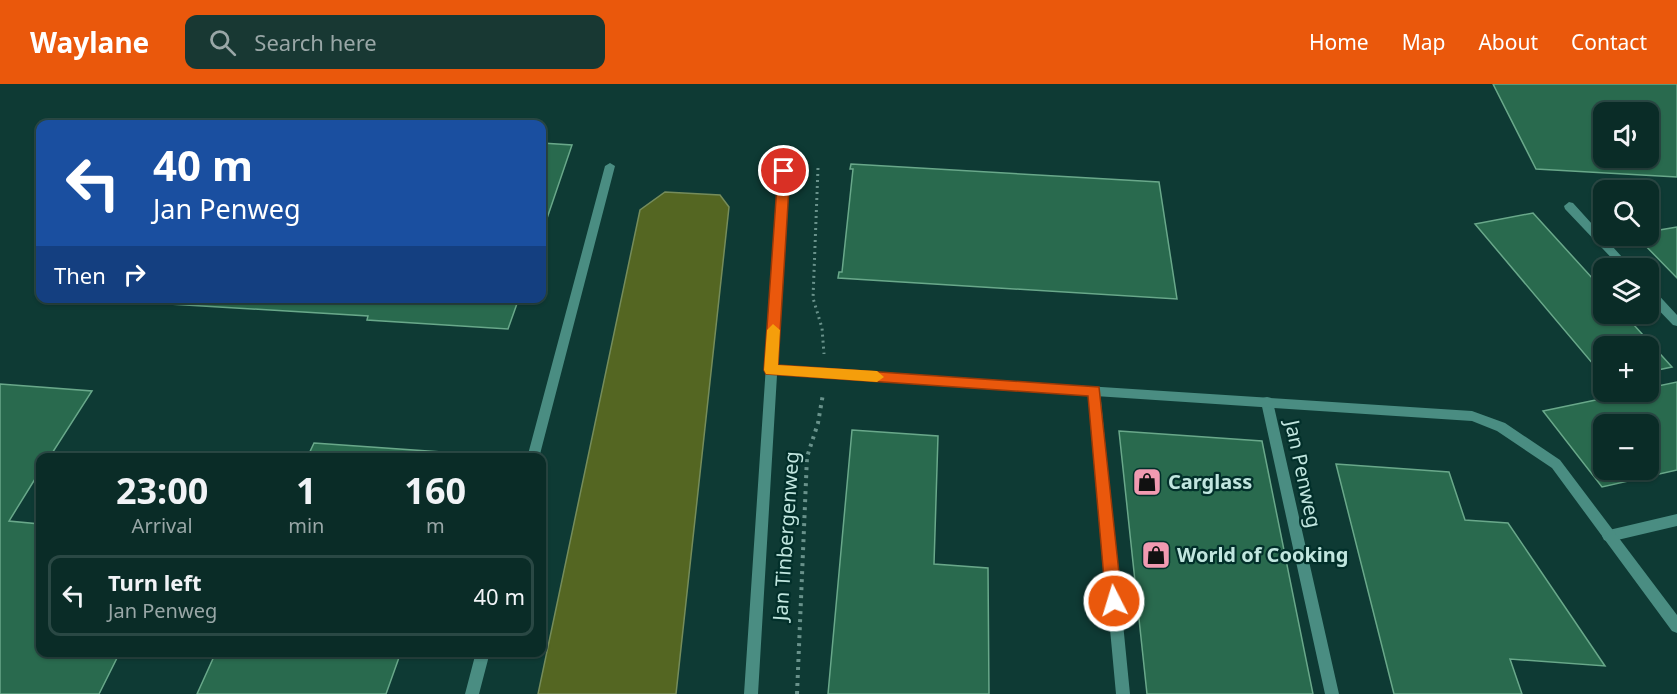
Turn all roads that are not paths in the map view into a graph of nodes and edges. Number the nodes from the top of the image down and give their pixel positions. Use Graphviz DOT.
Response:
graph roads {
  1 [pos="610,166"];
  2 [pos="784,171"];
  3 [pos="1569,206"];
  4 [pos="1618,258"];
  5 [pos="1659,303"];
  6 [pos="1677,322"];
  7 [pos="771,370"];
  8 [pos="1094,391"];
  9 [pos="1267,402"];
  10 [pos="534,453"];
  11 [pos="1677,520"];
  12 [pos="1609,536"];
  13 [pos="1677,626"];
  14 [pos="482,657"];
  15 [pos="472,694"];
  16 [pos="751,694"];
  17 [pos="1123,694"];
  18 [pos="1332,694"];
  1 -- 10 [label="street"];
  2 -- 7 [label="street, Jan Tinbergenweg"];
  3 -- 4 [label="street"];
  5 -- 6 [label="street"];
  7 -- 8 [label="street, Jan Penweg"];
  7 -- 16 [label="street, Jan Tinbergenweg"];
  8 -- 9 [label="street, Jan Penweg"];
  8 -- 17 [label="street"];
  9 -- 12 [label="street, Jan Penweg"];
  9 -- 18 [label="street, Jan Penweg"];
  11 -- 12 [label="street"];
  12 -- 13 [label="street, Jan Penweg"];
  14 -- 15 [label="street"];
}
